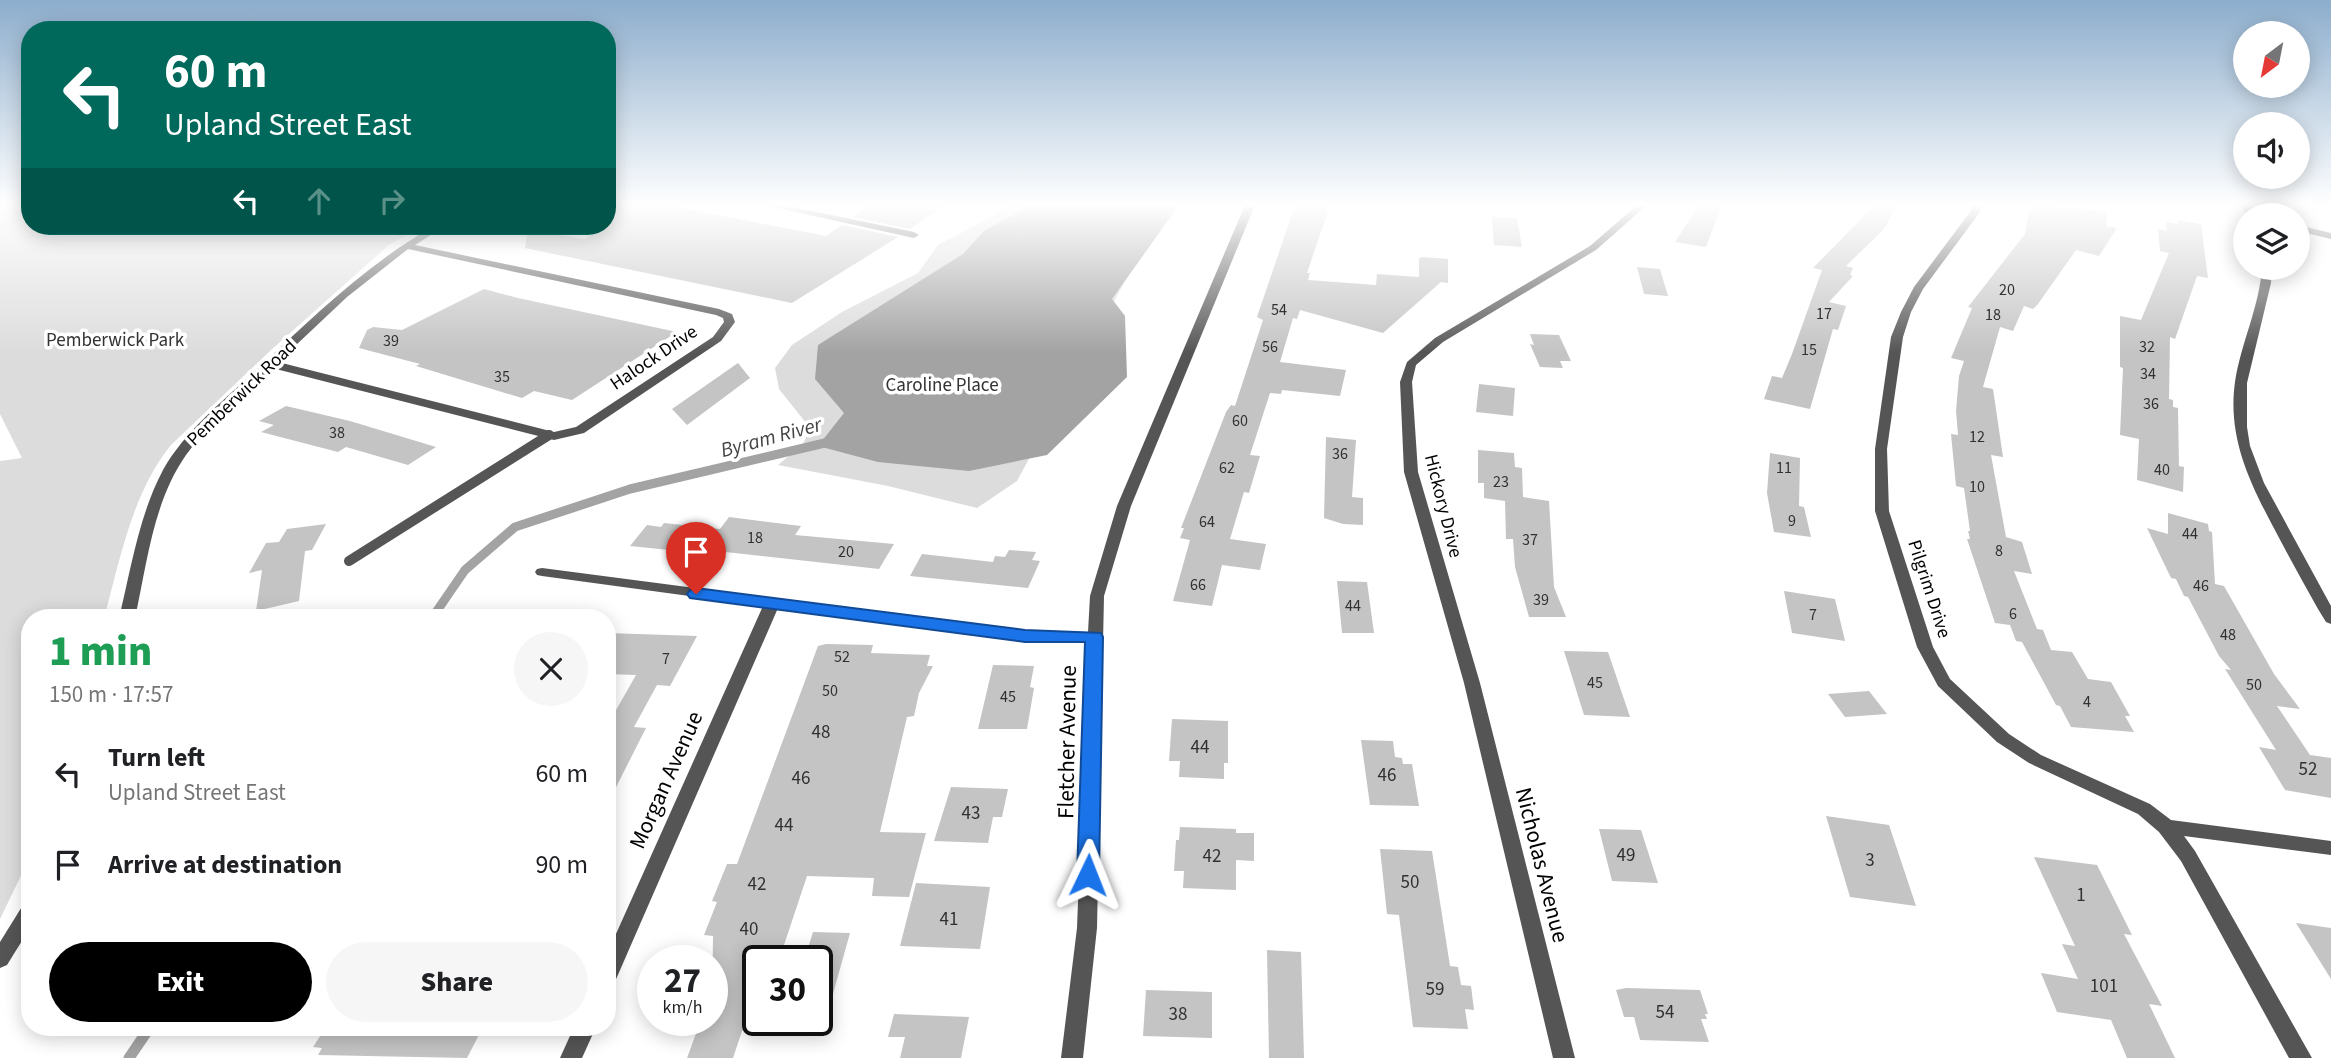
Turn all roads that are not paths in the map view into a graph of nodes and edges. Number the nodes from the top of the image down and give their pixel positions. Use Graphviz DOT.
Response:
graph roads {
  1 [pos="395,254"];
  2 [pos="444,254"];
  3 [pos="1229,254"];
  4 [pos="1582,254"];
  5 [pos="1945,254"];
  6 [pos="2267,280"];
  7 [pos="270,364"];
  8 [pos="549,435"];
  9 [pos="349,561"];
  10 [pos="542,572"];
  11 [pos="772,604"];
  12 [pos="129,609"];
  13 [pos="2331,619"];
  14 [pos="1094,637"];
  15 [pos="1472,683"];
  16 [pos="2166,827"];
  17 [pos="2331,848"];
  18 [pos="21,925"];
  19 [pos="616,957"];
  20 [pos="0,958"];
  21 [pos="581,1036"];
  22 [pos="571,1058"];
  23 [pos="1072,1058"];
  24 [pos="1564,1058"];
  25 [pos="2301,1058"];
  1 -- 7 [label="street, Pemberwick Road"];
  2 -- 8 [label="street, Halock Drive"];
  3 -- 14 [label="street"];
  4 -- 15 [label="street, Hickory Drive"];
  5 -- 16 [label="street, Pilgrim Drive"];
  6 -- 13 [label="street"];
  7 -- 8 [label="street, Halock Drive"];
  7 -- 12 [label="street, Pemberwick Road"];
  8 -- 9 [label="lane"];
  10 -- 11 [label="street"];
  11 -- 14 [label="street"];
  11 -- 19 [label="street, Morgan Avenue"];
  14 -- 23 [label="street, Fletcher Avenue"];
  15 -- 24 [label="street, Nicholas Avenue"];
  16 -- 17 [label="street"];
  16 -- 25 [label="street, Pilgrim Drive"];
  18 -- 20 [label="street"];
  21 -- 22 [label="street"];
}
